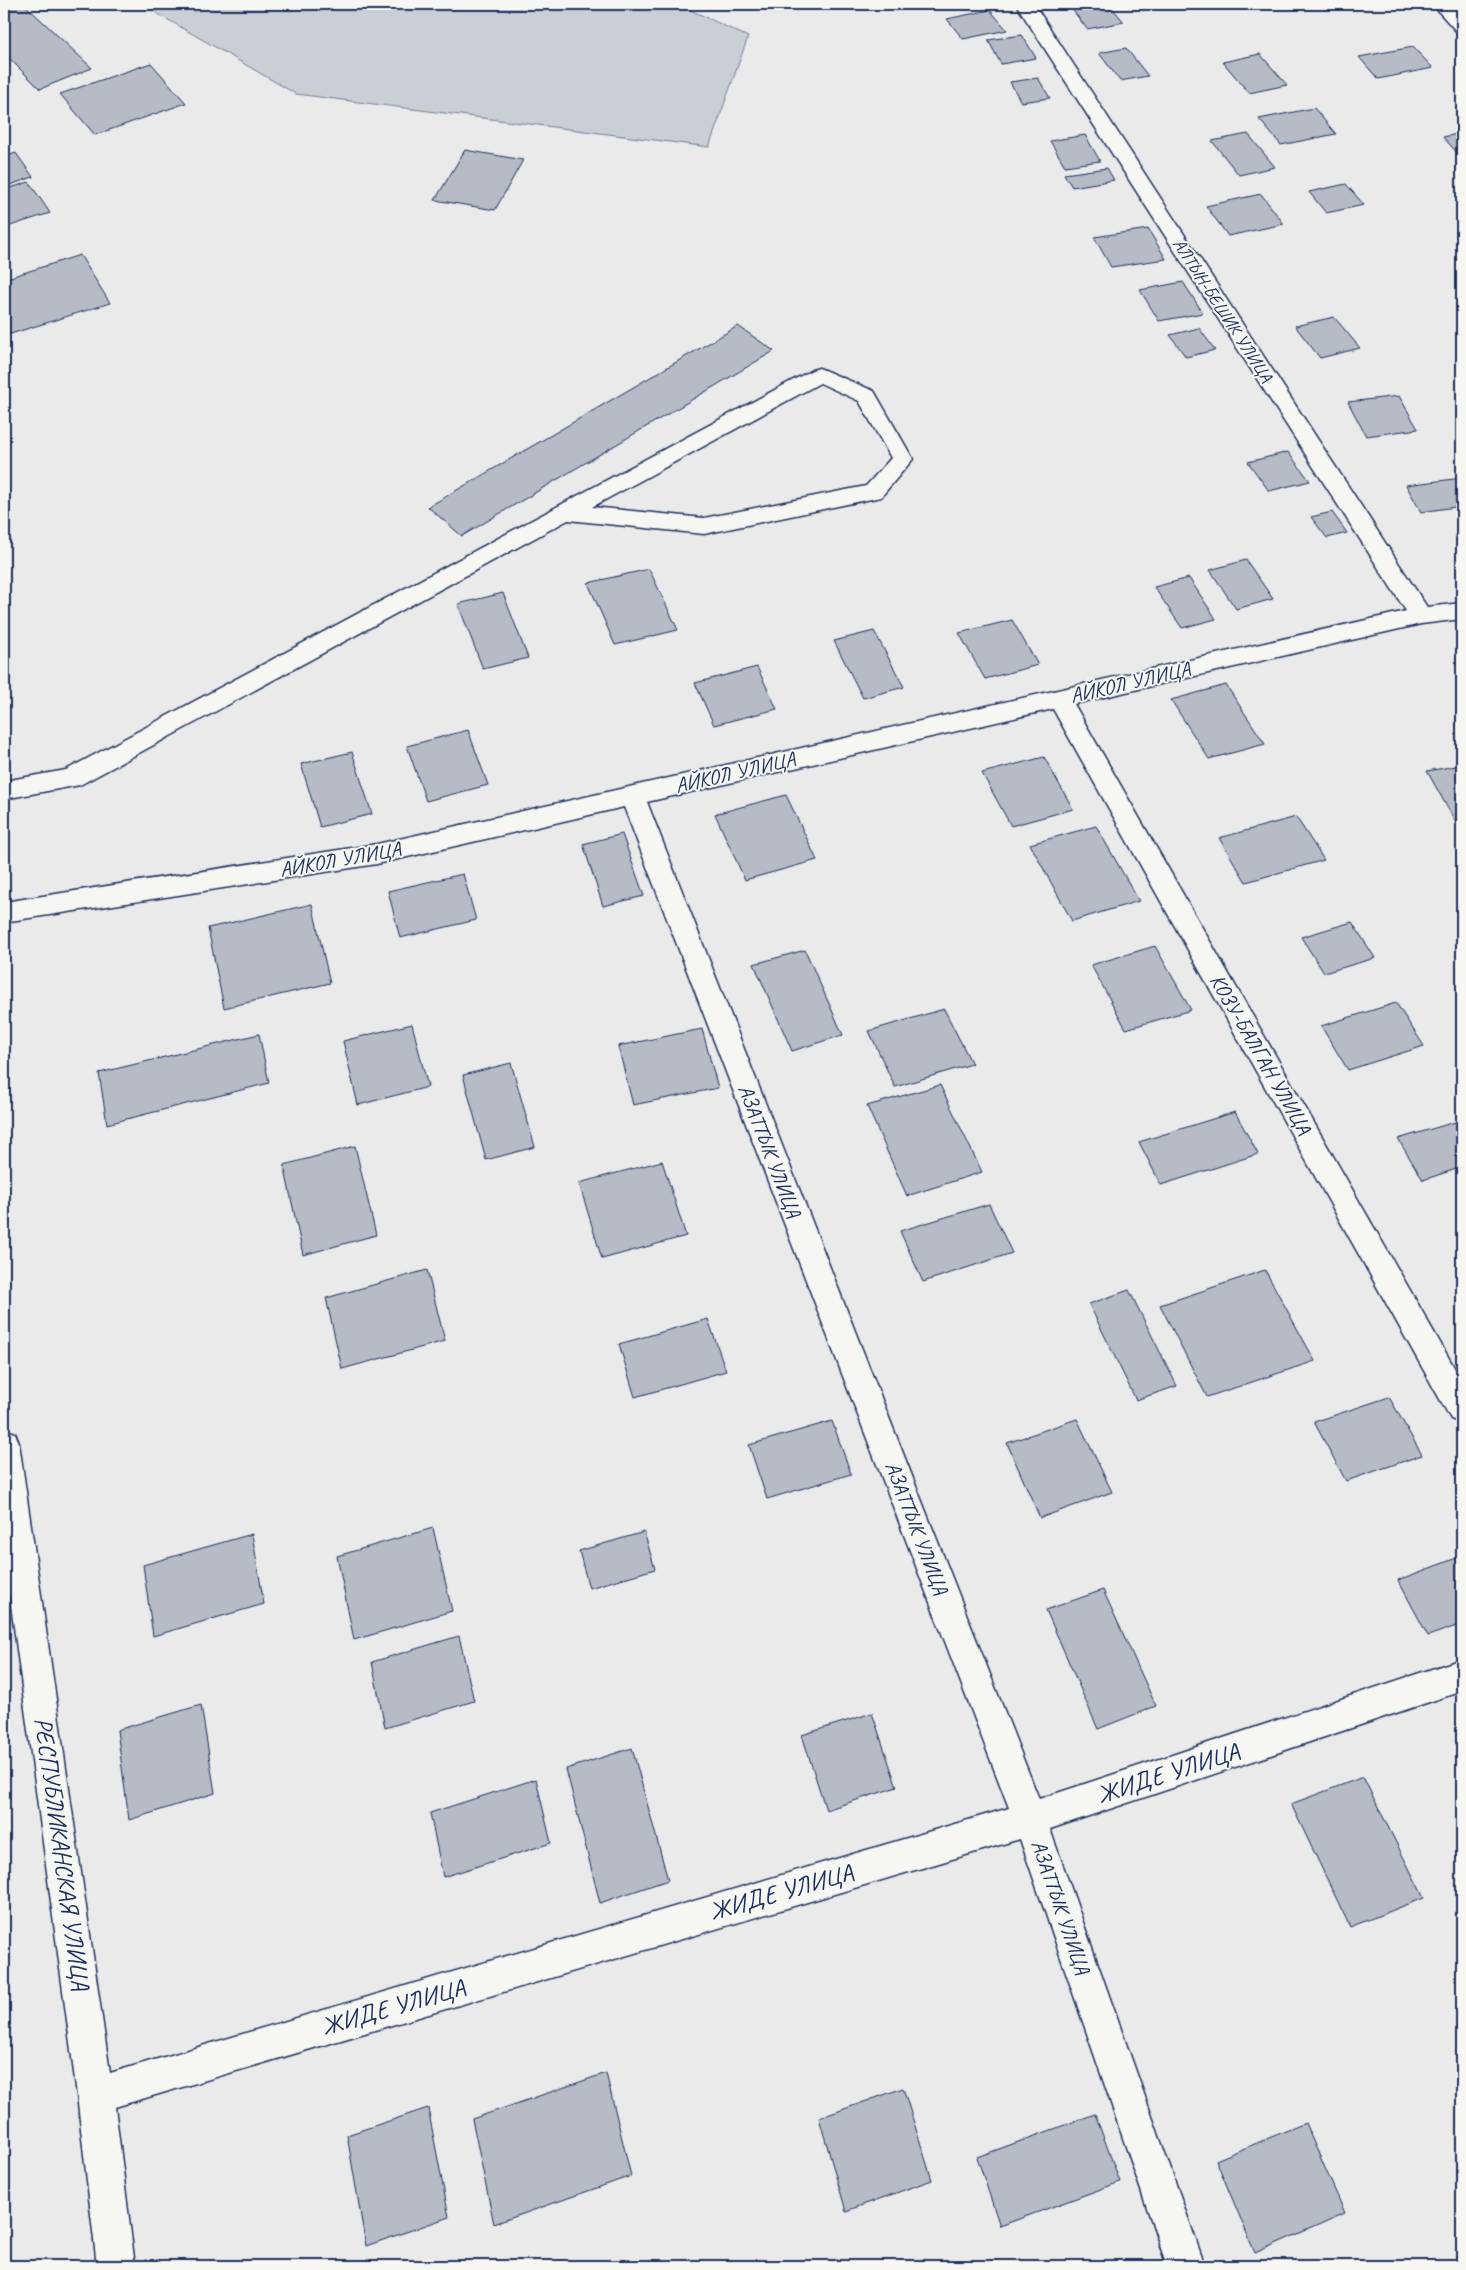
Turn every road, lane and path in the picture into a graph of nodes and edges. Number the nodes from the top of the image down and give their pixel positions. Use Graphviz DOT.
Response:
graph roads {
  1 [pos="1025,4"];
  2 [pos="1442,4"];
  3 [pos="1462,27"];
  4 [pos="566,512"];
  5 [pos="1462,611"];
  6 [pos="1421,616"];
  7 [pos="1059,699"];
  8 [pos="4,790"];
  9 [pos="632,796"];
  10 [pos="4,912"];
  11 [pos="1462,1409"];
  12 [pos="4,1443"];
  13 [pos="1462,1675"];
  14 [pos="1030,1819"];
  15 [pos="95,2095"];
  16 [pos="116,2266"];
  17 [pos="1186,2266"];
  1 -- 6 [label="street, АЛТЫН-БЕШИК УЛИЦА"];
  2 -- 3 [label="street"];
  4 -- 4 [label="street"];
  4 -- 8 [label="street"];
  5 -- 6 [label="street, АЙКОЛ УЛИЦА"];
  6 -- 7 [label="street, АЙКОЛ УЛИЦА"];
  7 -- 9 [label="street, АЙКОЛ УЛИЦА"];
  7 -- 11 [label="street, КОЗУ-БАЛГАН УЛИЦА"];
  9 -- 10 [label="street, АЙКОЛ УЛИЦА"];
  9 -- 14 [label="street, АЗАТТЫК УЛИЦА"];
  12 -- 15 [label="street, РЕСПУБЛИКАНСКАЯ УЛИЦА"];
  13 -- 14 [label="street, ЖИДЕ УЛИЦА"];
  14 -- 15 [label="street, ЖИДЕ УЛИЦА"];
  14 -- 17 [label="street, АЗАТТЫК УЛИЦА"];
  15 -- 16 [label="street, РЕСПУБЛИКАНСКАЯ УЛИЦА"];
}
